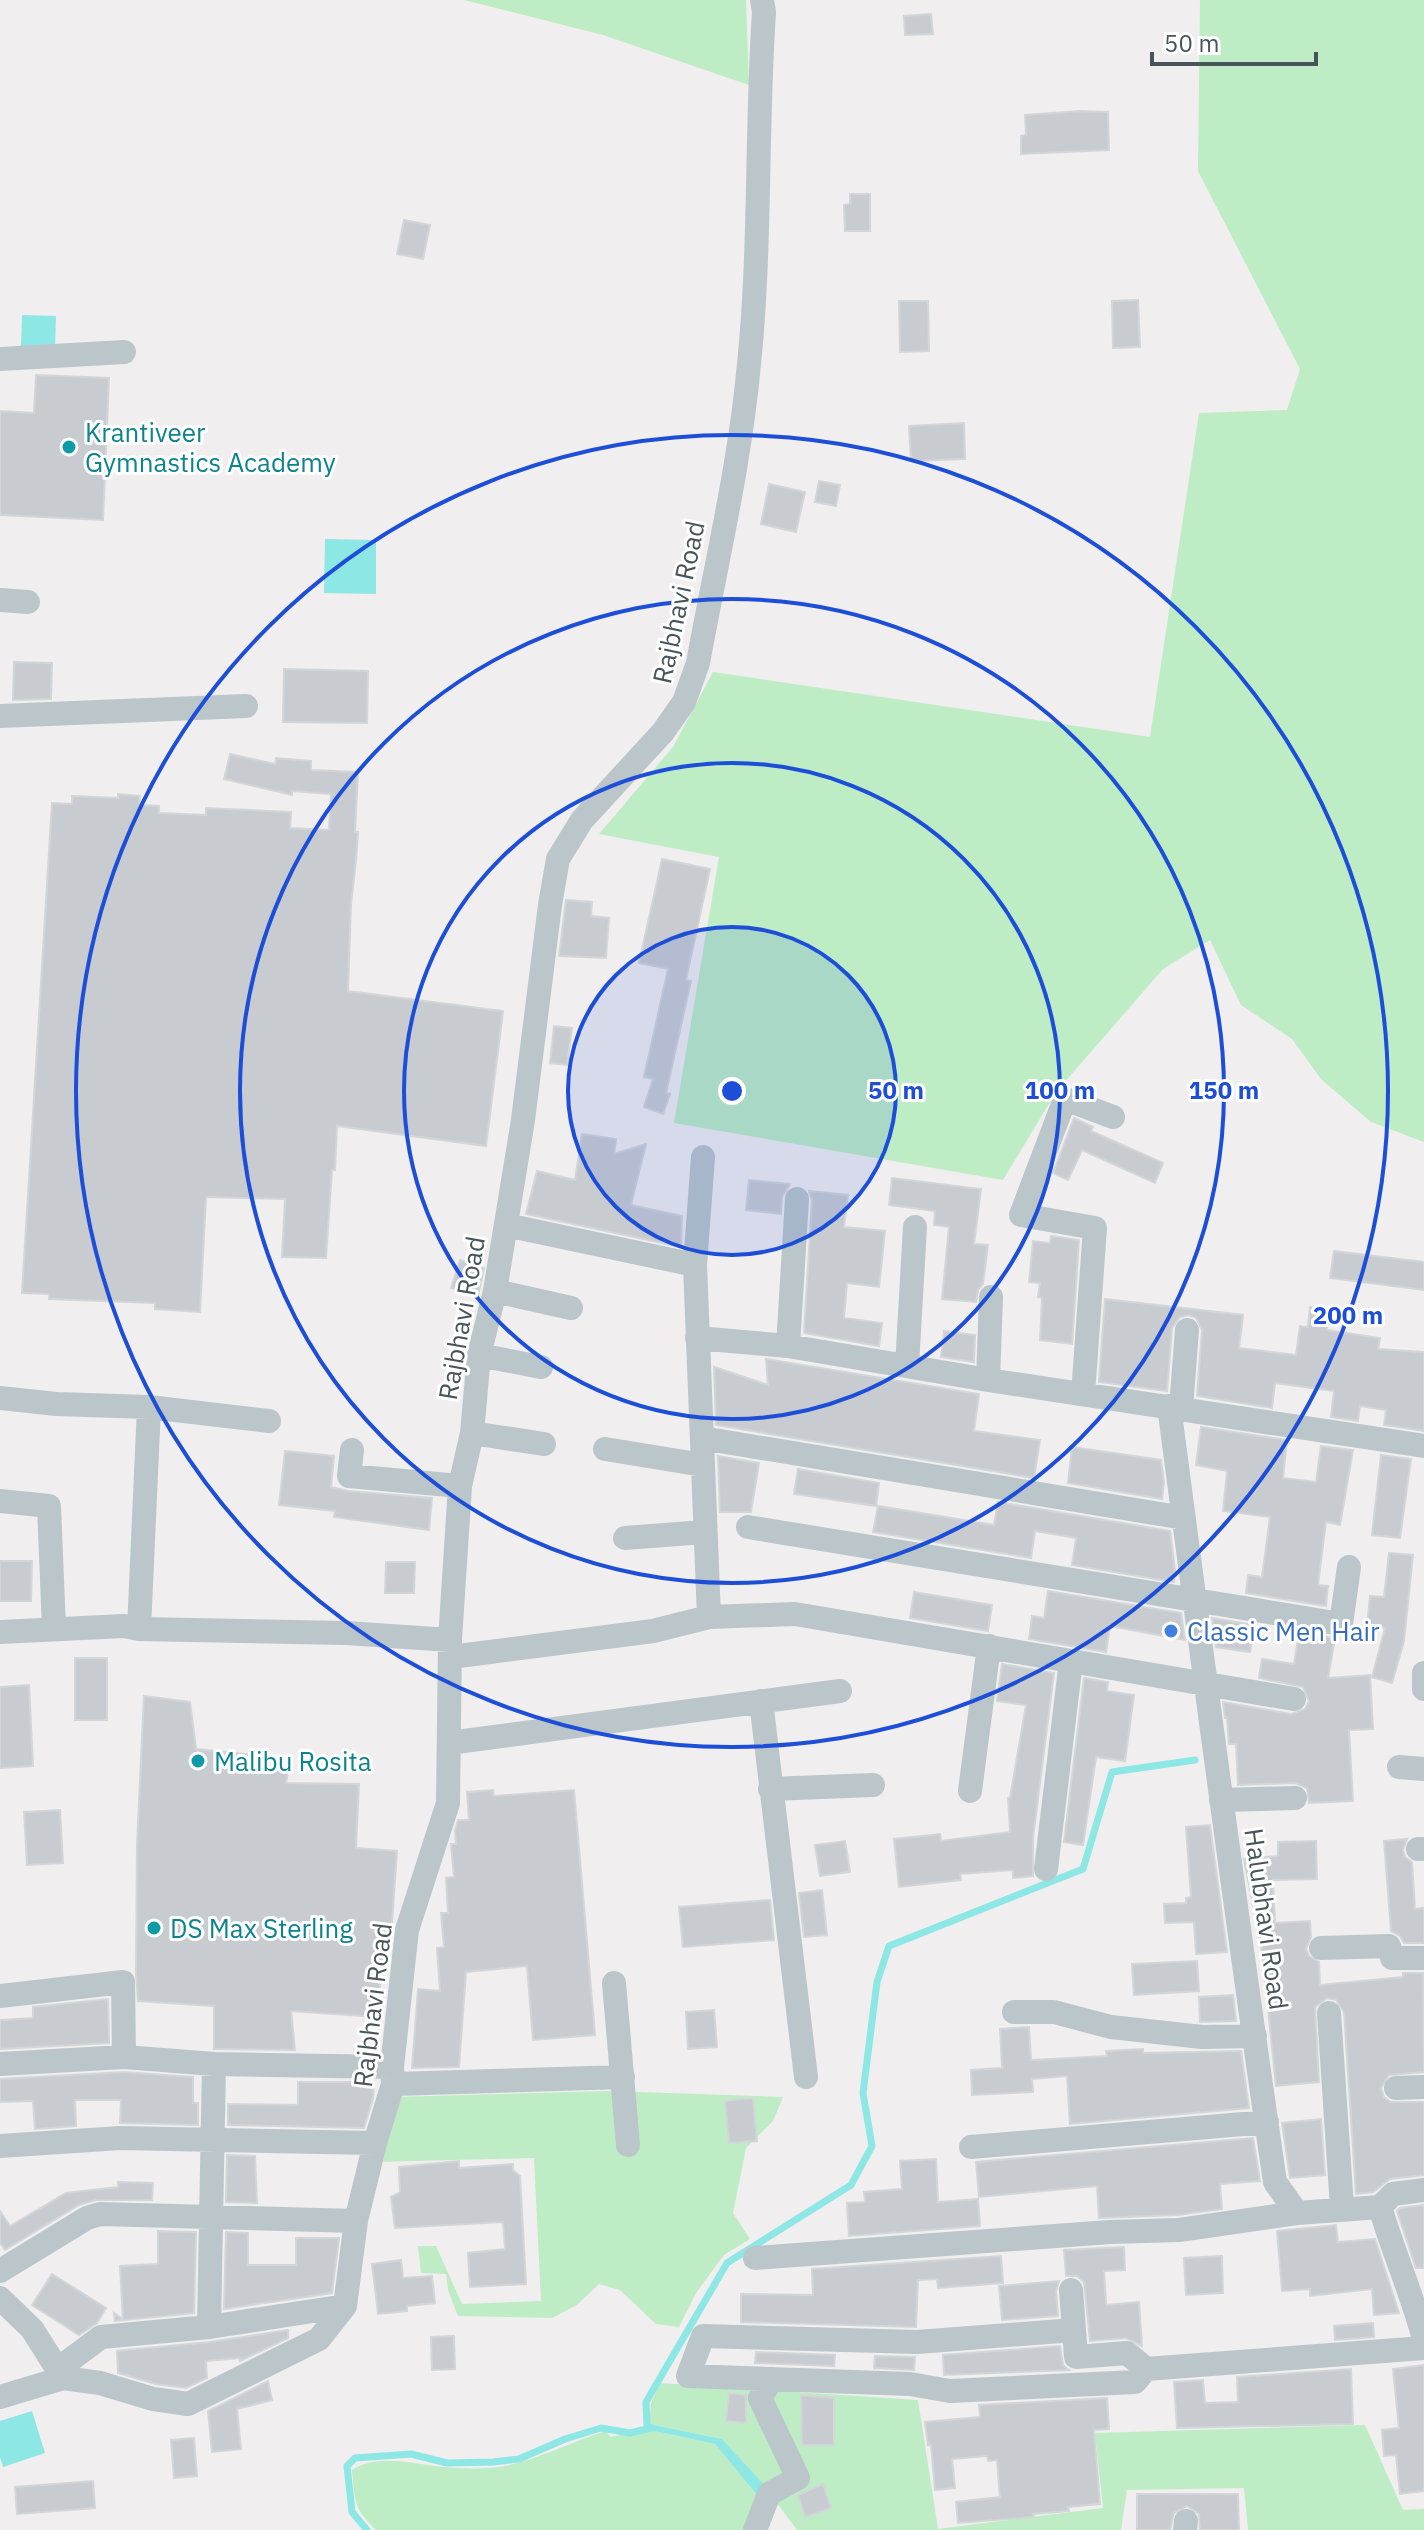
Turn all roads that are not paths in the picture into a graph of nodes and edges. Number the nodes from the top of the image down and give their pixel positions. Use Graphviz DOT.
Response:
graph roads {
  1 [pos="762,0"];
  2 [pos="124,352"];
  3 [pos="0,359"];
  4 [pos="0,600"];
  5 [pos="28,602"];
  6 [pos="246,706"];
  7 [pos="0,716"];
  8 [pos="1113,1117"];
  9 [pos="703,1157"];
  10 [pos="797,1199"];
  11 [pos="506,1225"];
  12 [pos="915,1227"];
  13 [pos="695,1265"];
  14 [pos="495,1291"];
  15 [pos="991,1297"];
  16 [pos="571,1308"];
  17 [pos="1187,1330"];
  18 [pos="697,1338"];
  19 [pos="788,1346"];
  20 [pos="479,1355"];
  21 [pos="907,1366"];
  22 [pos="541,1367"];
  23 [pos="988,1380"];
  24 [pos="1083,1394"];
  25 [pos="0,1398"];
  26 [pos="149,1407"];
  27 [pos="1175,1407"];
  28 [pos="269,1421"];
  29 [pos="472,1433"];
  30 [pos="702,1438"];
  31 [pos="544,1444"];
  32 [pos="1424,1446"];
  33 [pos="605,1449"];
  34 [pos="352,1450"];
  35 [pos="703,1465"];
  36 [pos="460,1486"];
  37 [pos="0,1501"];
  38 [pos="1184,1518"];
  39 [pos="748,1527"];
  40 [pos="704,1532"];
  41 [pos="625,1538"];
  42 [pos="1349,1567"];
  43 [pos="1196,1600"];
  44 [pos="709,1617"];
  45 [pos="54,1629"];
  46 [pos="139,1629"];
  47 [pos="0,1632"];
  48 [pos="989,1646"];
  49 [pos="450,1649"];
  50 [pos="1071,1661"];
  51 [pos="1424,1673"];
  52 [pos="1205,1684"];
  53 [pos="1424,1689"];
  54 [pos="840,1691"];
  55 [pos="1294,1699"];
  56 [pos="761,1701"];
  57 [pos="449,1743"];
  58 [pos="1399,1767"];
  59 [pos="1424,1769"];
  60 [pos="873,1785"];
  61 [pos="770,1789"];
  62 [pos="970,1791"];
  63 [pos="1295,1798"];
  64 [pos="1221,1800"];
  65 [pos="1046,1869"];
  66 [pos="1321,1948"];
  67 [pos="1424,1958"];
  68 [pos="614,1983"];
  69 [pos="0,1996"];
  70 [pos="1014,2012"];
  71 [pos="1329,2013"];
  72 [pos="1255,2036"];
  73 [pos="124,2057"];
  74 [pos="0,2064"];
  75 [pos="214,2064"];
  76 [pos="393,2076"];
  77 [pos="623,2077"];
  78 [pos="806,2077"];
  79 [pos="1424,2087"];
  80 [pos="1396,2088"];
  81 [pos="1267,2122"];
  82 [pos="211,2140"];
  83 [pos="375,2143"];
  84 [pos="628,2145"];
  85 [pos="0,2146"];
  86 [pos="971,2147"];
  87 [pos="1424,2190"];
  88 [pos="1380,2207"];
  89 [pos="1342,2208"];
  90 [pos="1297,2213"];
  91 [pos="211,2217"];
  92 [pos="356,2221"];
  93 [pos="755,2258"];
  94 [pos="0,2271"];
  95 [pos="1071,2290"];
  96 [pos="0,2298"];
  97 [pos="345,2306"];
  98 [pos="209,2327"];
  99 [pos="1074,2330"];
  100 [pos="1424,2339"];
  101 [pos="1424,2348"];
  102 [pos="1146,2369"];
  103 [pos="60,2374"];
  104 [pos="772,2379"];
  105 [pos="0,2397"];
  106 [pos="755,2530"];
  1 -- 11 [label="street, Rajbhavi Road"];
  2 -- 3 [label="street"];
  4 -- 5 [label="street"];
  6 -- 7 [label="street"];
  8 -- 24 [label="street"];
  9 -- 13 [label="street"];
  10 -- 19 [label="street"];
  11 -- 13 [label="street"];
  11 -- 14 [label="street, Rajbhavi Road"];
  12 -- 21 [label="street"];
  13 -- 18 [label="street"];
  14 -- 16 [label="street"];
  14 -- 20 [label="street, Rajbhavi Road"];
  15 -- 23 [label="street"];
  17 -- 27 [label="street, Halubhavi Road"];
  18 -- 19 [label="street"];
  18 -- 30 [label="street"];
  19 -- 21 [label="street"];
  20 -- 22 [label="street"];
  20 -- 29 [label="street, Rajbhavi Road"];
  21 -- 23 [label="street"];
  23 -- 24 [label="street"];
  24 -- 27 [label="street"];
  25 -- 26 [label="street"];
  26 -- 28 [label="street"];
  26 -- 46 [label="street"];
  27 -- 32 [label="street"];
  27 -- 38 [label="street, Halubhavi Road"];
  29 -- 31 [label="street"];
  29 -- 36 [label="street, Rajbhavi Road"];
  30 -- 35 [label="street"];
  30 -- 38 [label="street"];
  33 -- 35 [label="street"];
  34 -- 36 [label="street"];
  35 -- 40 [label="street"];
  36 -- 49 [label="street, Rajbhavi Road"];
  37 -- 45 [label="street"];
  38 -- 43 [label="street, Halubhavi Road"];
  39 -- 43 [label="street"];
  40 -- 41 [label="street"];
  40 -- 44 [label="street"];
  42 -- 43 [label="street"];
  43 -- 52 [label="street, Halubhavi Road"];
  44 -- 48 [label="street"];
  44 -- 49 [label="street"];
  45 -- 46 [label="street"];
  45 -- 47 [label="street"];
  46 -- 49 [label="street"];
  48 -- 50 [label="street"];
  48 -- 62 [label="street"];
  49 -- 57 [label="street, Rajbhavi Road"];
  50 -- 52 [label="street"];
  50 -- 65 [label="street"];
  51 -- 53 [label="street"];
  52 -- 55 [label="street"];
  52 -- 64 [label="street, Halubhavi Road"];
  54 -- 56 [label="street"];
  56 -- 57 [label="street"];
  56 -- 61 [label="street"];
  57 -- 76 [label="street, Rajbhavi Road"];
  58 -- 59 [label="street"];
  60 -- 61 [label="street"];
  61 -- 78 [label="street"];
  63 -- 64 [label="street"];
  64 -- 72 [label="street, Halubhavi Road"];
  66 -- 67 [label="street"];
  68 -- 77 [label="street"];
  69 -- 73 [label="street"];
  70 -- 72 [label="street"];
  71 -- 89 [label="street"];
  72 -- 81 [label="street, Halubhavi Road"];
  73 -- 74 [label="street"];
  73 -- 75 [label="street"];
  75 -- 76 [label="street"];
  75 -- 82 [label="street"];
  76 -- 77 [label="street"];
  76 -- 83 [label="street, Rajbhavi Road"];
  77 -- 84 [label="street"];
  79 -- 80 [label="street"];
  81 -- 86 [label="street"];
  81 -- 90 [label="street, Halubhavi Road"];
  82 -- 83 [label="street"];
  82 -- 85 [label="street"];
  82 -- 91 [label="street"];
  83 -- 92 [label="street, Rajbhavi Road"];
  87 -- 88 [label="street"];
  88 -- 89 [label="street"];
  88 -- 100 [label="street"];
  89 -- 90 [label="street"];
  90 -- 93 [label="street"];
  91 -- 92 [label="street"];
  91 -- 94 [label="street"];
  91 -- 98 [label="street"];
  92 -- 97 [label="street, Rajbhavi Road"];
  95 -- 99 [label="street"];
  96 -- 103 [label="street"];
  97 -- 98 [label="street"];
  97 -- 103 [label="street"];
  98 -- 103 [label="street"];
  99 -- 102 [label="street"];
  99 -- 104 [label="street"];
  101 -- 102 [label="street"];
  102 -- 104 [label="street"];
  103 -- 105 [label="street"];
  104 -- 106 [label="street"];
}
